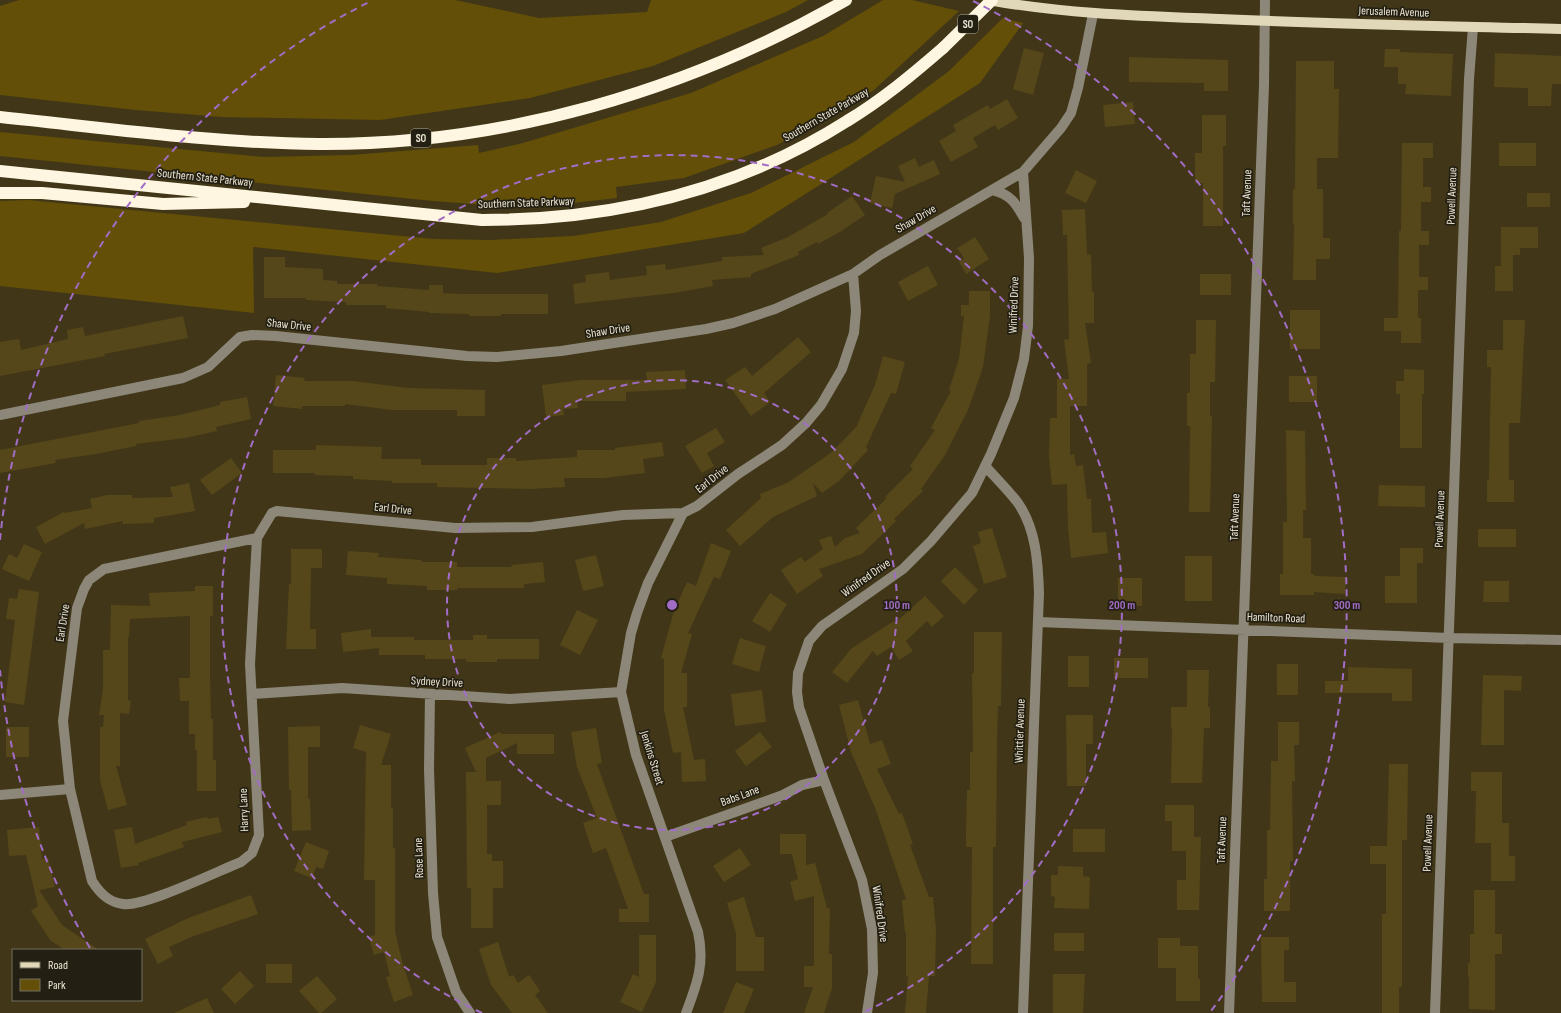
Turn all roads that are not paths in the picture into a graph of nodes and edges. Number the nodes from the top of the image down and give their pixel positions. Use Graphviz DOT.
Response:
graph roads {
  1 [pos="846,0"];
  2 [pos="988,0"];
  3 [pos="992,0"];
  4 [pos="1265,0"];
  5 [pos="1093,14"];
  6 [pos="1264,21"];
  7 [pos="1473,27"];
  8 [pos="1561,28"];
  9 [pos="0,117"];
  10 [pos="0,171"];
  11 [pos="1023,172"];
  12 [pos="992,190"];
  13 [pos="0,193"];
  14 [pos="298,201"];
  15 [pos="1026,222"];
  16 [pos="853,274"];
  17 [pos="0,415"];
  18 [pos="985,466"];
  19 [pos="683,513"];
  20 [pos="257,538"];
  21 [pos="1038,622"];
  22 [pos="1244,630"];
  23 [pos="1449,638"];
  24 [pos="1561,640"];
  25 [pos="621,692"];
  26 [pos="252,694"];
  27 [pos="430,694"];
  28 [pos="824,780"];
  29 [pos="70,789"];
  30 [pos="0,795"];
  31 [pos="665,837"];
  32 [pos="470,1013"];
  33 [pos="686,1013"];
  34 [pos="867,1013"];
  35 [pos="1023,1013"];
  36 [pos="1229,1013"];
  37 [pos="1435,1013"];
  1 -- 9 [label="highway, SO"];
  2 -- 5 [label="main road, Jerusalem Avenue"];
  3 -- 14 [label="highway, Southern State Parkway / SO, bridge"];
  4 -- 6 [label="street, Taft Avenue"];
  5 -- 6 [label="main road, Jerusalem Avenue"];
  5 -- 11 [label="street, Shaw Drive"];
  6 -- 7 [label="main road, Jerusalem Avenue"];
  6 -- 22 [label="street, Taft Avenue"];
  7 -- 8 [label="main road, Jerusalem Avenue"];
  7 -- 23 [label="street, Powell Avenue"];
  10 -- 14 [label="highway, Southern State Parkway / SO"];
  11 -- 12 [label="street, Shaw Drive"];
  11 -- 15 [label="street, Winifred Drive"];
  12 -- 15 [label="street"];
  12 -- 16 [label="street, Shaw Drive"];
  13 -- 14 [label="highway"];
  15 -- 18 [label="street, Winifred Drive"];
  16 -- 17 [label="street, Shaw Drive"];
  16 -- 19 [label="street, Earl Drive"];
  18 -- 21 [label="street, Whittier Avenue"];
  18 -- 28 [label="street, Winifred Drive"];
  19 -- 20 [label="street, Earl Drive"];
  19 -- 25 [label="street, Jenkins Street"];
  20 -- 26 [label="street, Harry Lane"];
  20 -- 29 [label="street, Earl Drive"];
  21 -- 22 [label="street, Hamilton Road"];
  21 -- 35 [label="street, Whittier Avenue"];
  22 -- 23 [label="street, Hamilton Road"];
  22 -- 36 [label="street, Taft Avenue"];
  23 -- 24 [label="street, Hamilton Road"];
  23 -- 37 [label="street, Powell Avenue"];
  25 -- 27 [label="street, Sydney Drive"];
  25 -- 31 [label="street, Jenkins Street"];
  26 -- 27 [label="street, Sydney Drive"];
  26 -- 29 [label="street, Harry Lane"];
  27 -- 32 [label="street, Rose Lane"];
  28 -- 31 [label="street, Babs Lane"];
  28 -- 34 [label="street, Winifred Drive"];
  29 -- 30 [label="street"];
  31 -- 33 [label="street, Jenkins Street"];
}
